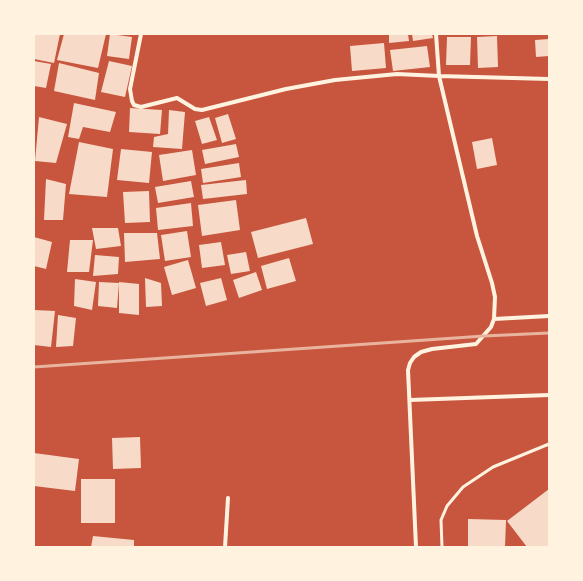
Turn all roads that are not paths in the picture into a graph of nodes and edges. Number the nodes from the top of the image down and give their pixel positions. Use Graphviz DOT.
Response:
graph roads {
  1 [pos="141,34"];
  2 [pos="436,34"];
  3 [pos="439,76"];
  4 [pos="549,79"];
  5 [pos="549,316"];
  6 [pos="494,319"];
  7 [pos="549,395"];
  8 [pos="410,400"];
  9 [pos="549,444"];
  10 [pos="228,498"];
  11 [pos="224,547"];
  12 [pos="416,547"];
  13 [pos="442,547"];
  1 -- 3 [label="street"];
  2 -- 3 [label="street"];
  3 -- 4 [label="street"];
  3 -- 6 [label="street"];
  5 -- 6 [label="street"];
  6 -- 8 [label="street"];
  7 -- 8 [label="street"];
  8 -- 12 [label="street"];
  9 -- 13 [label="lane"];
  10 -- 11 [label="street"];
}
